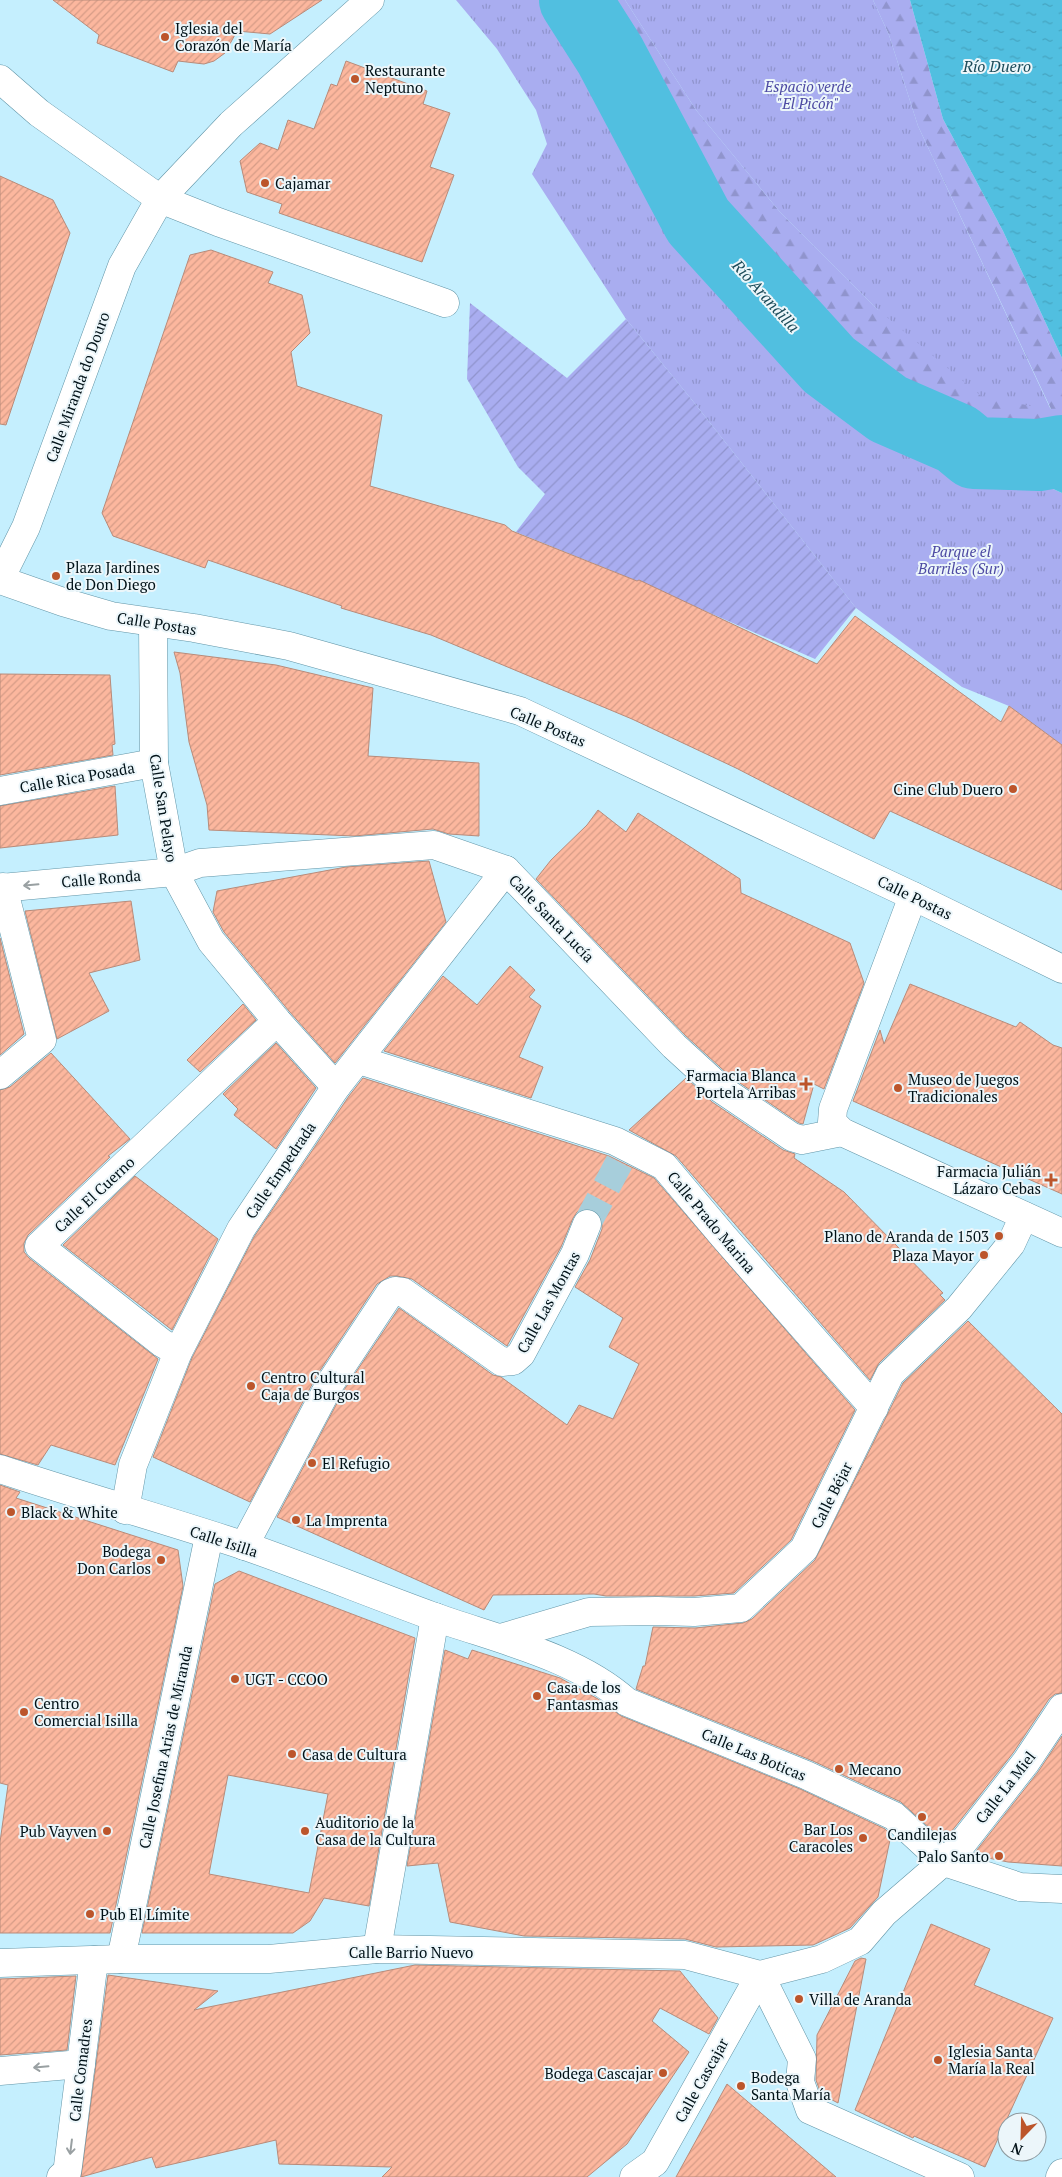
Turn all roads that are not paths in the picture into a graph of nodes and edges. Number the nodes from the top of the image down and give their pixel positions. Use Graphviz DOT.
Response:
graph roads {
  1 [pos="370,0"];
  2 [pos="0,79"];
  3 [pos="160,199"];
  4 [pos="445,303"];
  5 [pos="0,579"];
  6 [pos="153,623"];
  7 [pos="154,763"];
  8 [pos="0,791"];
  9 [pos="200,863"];
  10 [pos="506,870"];
  11 [pos="174,872"];
  12 [pos="1,887"];
  13 [pos="913,896"];
  14 [pos="1062,969"];
  15 [pos="277,1021"];
  16 [pos="359,1060"];
  17 [pos="0,1074"];
  18 [pos="336,1087"];
  19 [pos="842,1132"];
  20 [pos="1024,1216"];
  21 [pos="587,1224"];
  22 [pos="1062,1233"];
  23 [pos="178,1352"];
  24 [pos="874,1408"];
  25 [pos="0,1469"];
  26 [pos="125,1510"];
  27 [pos="209,1536"];
  28 [pos="244,1546"];
  29 [pos="440,1619"];
  30 [pos="501,1638"];
  31 [pos="1062,1708"];
  32 [pos="944,1862"];
  33 [pos="1062,1888"];
  34 [pos="377,1949"];
  35 [pos="121,1959"];
  36 [pos="94,1960"];
  37 [pos="0,1963"];
  38 [pos="760,1976"];
  39 [pos="81,2064"];
  40 [pos="0,2071"];
  41 [pos="647,2172"];
  42 [pos="1062,2173"];
  43 [pos="61,2177"];
  44 [pos="960,2177"];
  45 [pos="1060,2177"];
  1 -- 3 [label="street, Calle Miranda do Douro"];
  2 -- 3 [label="street"];
  3 -- 4 [label="street"];
  3 -- 5 [label="street, Calle Miranda do Douro"];
  5 -- 6 [label="street, Calle Postas"];
  6 -- 7 [label="street, Calle San Pelayo"];
  6 -- 13 [label="street, Calle Postas"];
  7 -- 8 [label="street, Calle Rica Posada"];
  7 -- 11 [label="street, Calle San Pelayo"];
  9 -- 10 [label="street, Calle Santa Lucía"];
  9 -- 11 [label="street, Calle Ronda"];
  10 -- 16 [label="street, Calle Empedrada"];
  10 -- 19 [label="street, Calle Santa Lucía"];
  11 -- 12 [label="street, Calle Ronda, one-way"];
  11 -- 15 [label="street, Calle San Pelayo"];
  12 -- 17 [label="street"];
  13 -- 14 [label="street, Calle Postas"];
  13 -- 19 [label="street"];
  15 -- 18 [label="street, Calle San Pelayo"];
  15 -- 23 [label="street, Calle El Cuerno"];
  16 -- 18 [label="street, Calle Empedrada"];
  16 -- 24 [label="street, Calle Prado Marina"];
  18 -- 23 [label="street, Calle Empedrada"];
  19 -- 20 [label="street"];
  20 -- 22 [label="street"];
  20 -- 24 [label="street, Calle Béjar"];
  21 -- 28 [label="street, Calle Las Montas"];
  23 -- 26 [label="street, Calle Empedrada"];
  24 -- 30 [label="street, Calle Béjar"];
  25 -- 26 [label="street, Calle Isilla"];
  26 -- 27 [label="street, Calle Isilla"];
  27 -- 28 [label="street, Calle Isilla"];
  27 -- 35 [label="street, Calle Josefina Arias de Miranda"];
  28 -- 29 [label="street, Calle Isilla"];
  29 -- 30 [label="street, Calle Isilla"];
  29 -- 34 [label="street"];
  30 -- 32 [label="street, Calle Las Boticas"];
  31 -- 32 [label="street, Calle La Miel"];
  32 -- 33 [label="street"];
  32 -- 38 [label="street, Calle La Miel"];
  34 -- 35 [label="street, Calle Barrio Nuevo"];
  34 -- 38 [label="street, Calle Barrio Nuevo"];
  35 -- 36 [label="street, Calle Barrio Nuevo"];
  36 -- 37 [label="street, Calle Barrio Nuevo"];
  36 -- 39 [label="street, Calle Comadres"];
  38 -- 41 [label="street, Calle Cascajar"];
  38 -- 44 [label="street"];
  39 -- 40 [label="street, one-way"];
  39 -- 43 [label="street, Calle Comadres, one-way"];
  42 -- 45 [label="street"];
}
